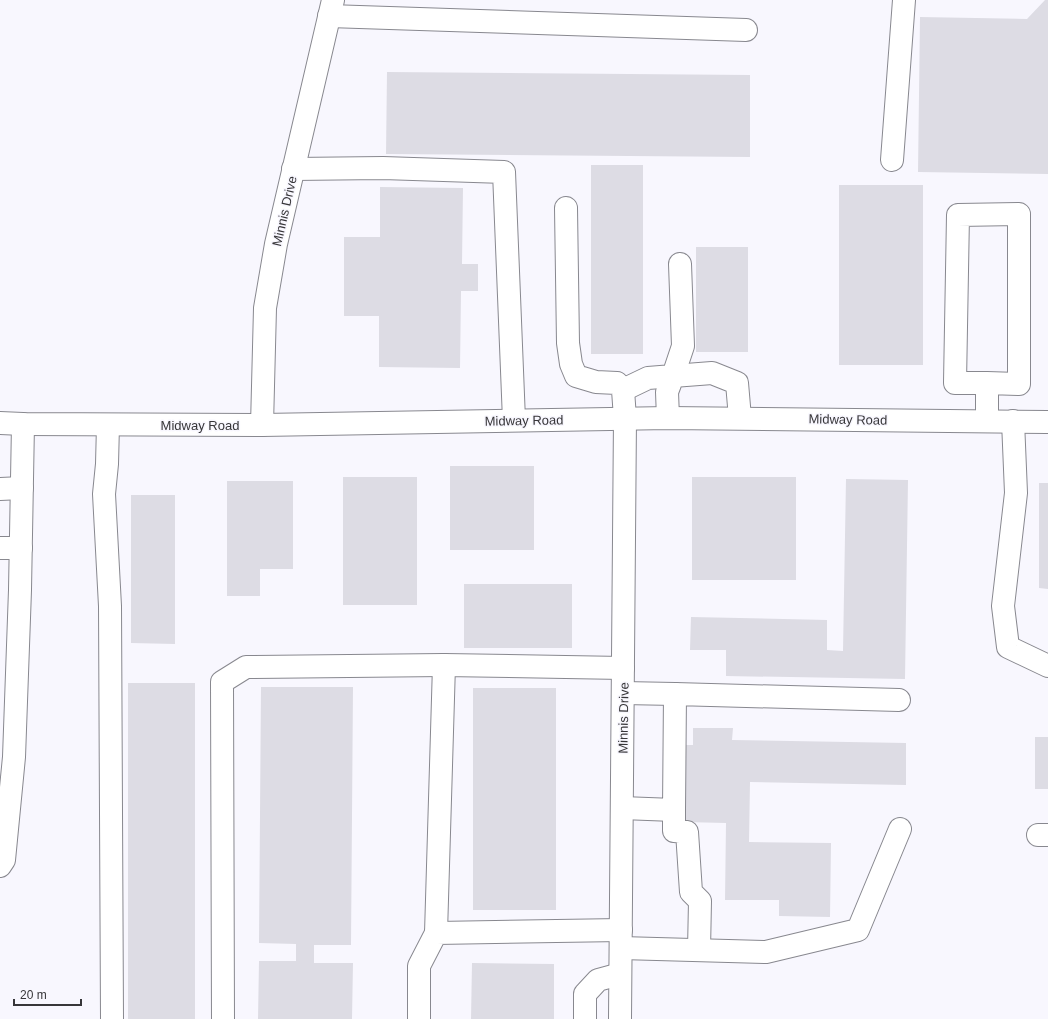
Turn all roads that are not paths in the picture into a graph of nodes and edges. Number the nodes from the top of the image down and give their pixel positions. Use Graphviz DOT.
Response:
graph roads {
  1 [pos="904,0"];
  2 [pos="331,8"];
  3 [pos="746,30"];
  4 [pos="892,160"];
  5 [pos="293,169"];
  6 [pos="566,208"];
  7 [pos="680,264"];
  8 [pos="673,376"];
  9 [pos="987,383"];
  10 [pos="623,390"];
  11 [pos="625,418"];
  12 [pos="668,418"];
  13 [pos="740,418"];
  14 [pos="514,420"];
  15 [pos="986,421"];
  16 [pos="1013,421"];
  17 [pos="1048,422"];
  18 [pos="0,423"];
  19 [pos="23,424"];
  20 [pos="108,425"];
  21 [pos="262,425"];
  22 [pos="22,488"];
  23 [pos="0,489"];
  24 [pos="10,548"];
  25 [pos="444,665"];
  26 [pos="1048,666"];
  27 [pos="623,668"];
  28 [pos="623,693"];
  29 [pos="676,694"];
  30 [pos="899,700"];
  31 [pos="622,808"];
  32 [pos="674,810"];
  33 [pos="900,829"];
  34 [pos="0,866"];
  35 [pos="436,933"];
  36 [pos="621,939"];
  37 [pos="699,950"];
  38 [pos="620,974"];
  39 [pos="112,1019"];
  40 [pos="223,1019"];
  41 [pos="419,1019"];
  42 [pos="585,1019"];
  43 [pos="620,1019"];
  1 -- 4 [label="main road"];
  2 -- 3 [label="main road"];
  2 -- 5 [label="main road, Minnis Drive"];
  5 -- 14 [label="main road"];
  5 -- 21 [label="main road, Minnis Drive"];
  6 -- 10 [label="main road"];
  7 -- 8 [label="main road"];
  8 -- 10 [label="main road"];
  8 -- 12 [label="main road"];
  8 -- 13 [label="main road"];
  9 -- 9 [label="main road"];
  9 -- 15 [label="main road"];
  10 -- 11 [label="main road, Minnis Drive"];
  11 -- 12 [label="main road, Midway Road"];
  11 -- 14 [label="main road, Midway Road"];
  11 -- 27 [label="main road, Minnis Drive"];
  12 -- 13 [label="main road, Midway Road"];
  13 -- 15 [label="main road, Midway Road"];
  14 -- 21 [label="main road, Midway Road"];
  15 -- 16 [label="main road, Midway Road"];
  16 -- 17 [label="main road, Midway Road"];
  16 -- 26 [label="main road"];
  18 -- 19 [label="main road, Midway Road"];
  19 -- 20 [label="main road, Midway Road"];
  19 -- 22 [label="main road"];
  20 -- 21 [label="main road, Midway Road"];
  20 -- 39 [label="main road"];
  22 -- 23 [label="main road"];
  22 -- 24 [label="main road"];
  24 -- 34 [label="main road"];
  25 -- 27 [label="main road"];
  25 -- 35 [label="main road"];
  25 -- 40 [label="main road"];
  27 -- 28 [label="main road, Minnis Drive"];
  28 -- 29 [label="main road"];
  28 -- 31 [label="main road, Minnis Drive"];
  29 -- 30 [label="main road"];
  29 -- 32 [label="main road"];
  31 -- 32 [label="main road"];
  31 -- 36 [label="main road, Minnis Drive"];
  32 -- 37 [label="main road"];
  33 -- 37 [label="main road"];
  35 -- 36 [label="main road"];
  35 -- 41 [label="main road"];
  36 -- 37 [label="main road"];
  36 -- 38 [label="main road, Minnis Drive"];
  38 -- 42 [label="main road"];
  38 -- 43 [label="main road, Minnis Drive"];
}
